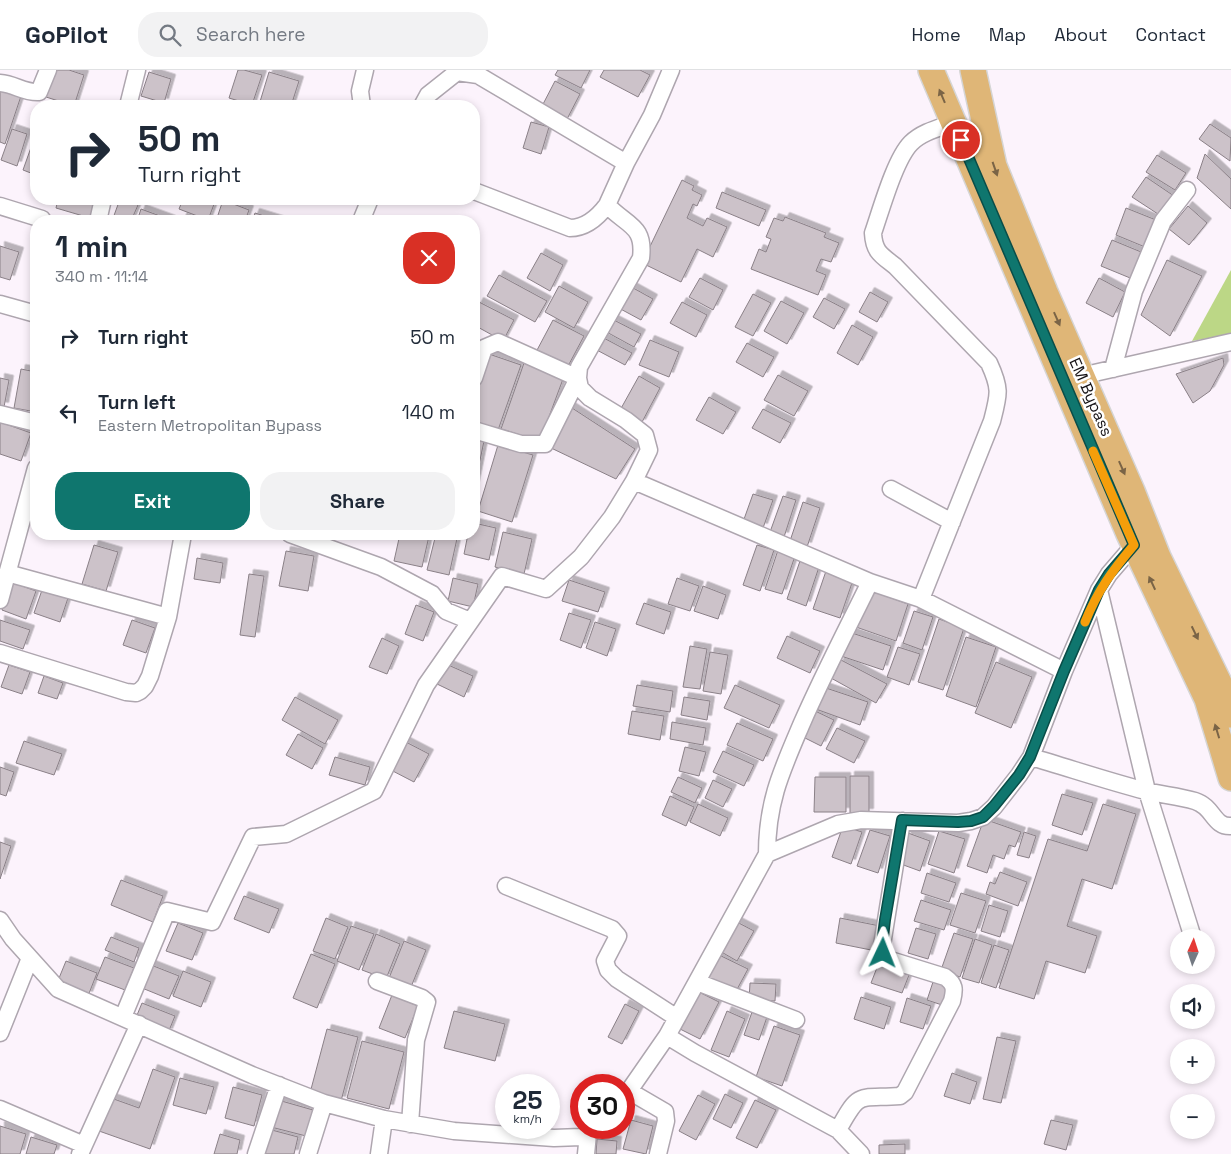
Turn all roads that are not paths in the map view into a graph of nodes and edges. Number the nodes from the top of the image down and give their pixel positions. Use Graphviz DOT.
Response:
graph roads {
  1 [pos="48,70"];
  2 [pos="137,70"];
  3 [pos="366,70"];
  4 [pos="671,70"];
  5 [pos="931,70"];
  6 [pos="974,70"];
  7 [pos="0,83"];
  8 [pos="130,100"];
  9 [pos="361,100"];
  10 [pos="425,100"];
  11 [pos="953,123"];
  12 [pos="626,163"];
  13 [pos="1187,190"];
  14 [pos="480,193"];
  15 [pos="607,205"];
  16 [pos="0,206"];
  17 [pos="30,215"];
  18 [pos="0,304"];
  19 [pos="30,312"];
  20 [pos="1231,342"];
  21 [pos="480,360"];
  22 [pos="1113,369"];
  23 [pos="578,378"];
  24 [pos="1073,380"];
  25 [pos="0,414"];
  26 [pos="30,422"];
  27 [pos="480,432"];
  28 [pos="634,481"];
  29 [pos="890,489"];
  30 [pos="30,490"];
  31 [pos="952,522"];
  32 [pos="183,540"];
  33 [pos="307,540"];
  34 [pos="1134,545"];
  35 [pos="7,573"];
  36 [pos="870,582"];
  37 [pos="1099,590"];
  38 [pos="921,599"];
  39 [pos="0,600"];
  40 [pos="168,617"];
  41 [pos="470,621"];
  42 [pos="0,653"];
  43 [pos="1064,671"];
  44 [pos="1231,715"];
  45 [pos="1030,757"];
  46 [pos="1231,778"];
  47 [pos="1147,791"];
  48 [pos="902,820"];
  49 [pos="1231,826"];
  50 [pos="767,854"];
  51 [pos="506,886"];
  52 [pos="0,920"];
  53 [pos="1190,929"];
  54 [pos="30,958"];
  55 [pos="377,981"];
  56 [pos="697,982"];
  57 [pos="123,1017"];
  58 [pos="677,1018"];
  59 [pos="796,1020"];
  60 [pos="139,1024"];
  61 [pos="0,1033"];
  62 [pos="667,1036"];
  63 [pos="635,1082"];
  64 [pos="279,1085"];
  65 [pos="635,1099"];
  66 [pos="324,1103"];
  67 [pos="0,1109"];
  68 [pos="384,1119"];
  69 [pos="410,1124"];
  70 [pos="838,1130"];
  71 [pos="570,1137"];
  72 [pos="591,1139"];
  73 [pos="82,1150"];
  74 [pos="256,1154"];
  75 [pos="308,1154"];
  76 [pos="379,1154"];
  77 [pos="586,1154"];
  78 [pos="658,1154"];
  79 [pos="861,1154"];
  1 -- 7 [label="street"];
  2 -- 8 [label="street"];
  3 -- 9 [label="street"];
  4 -- 12 [label="street"];
  11 -- 5 [label="main road, one-way"];
  6 -- 24 [label="main road, EM Bypass, one-way"];
  10 -- 12 [label="street"];
  11 -- 24 [label="main road"];
  11 -- 31 [label="street"];
  12 -- 15 [label="street"];
  13 -- 22 [label="street"];
  14 -- 15 [label="street"];
  15 -- 23 [label="street"];
  16 -- 17 [label="street"];
  18 -- 19 [label="street"];
  20 -- 22 [label="street"];
  21 -- 23 [label="street"];
  22 -- 24 [label="street"];
  23 -- 27 [label="street"];
  23 -- 28 [label="street"];
  24 -- 34 [label="main road"];
  24 -- 44 [label="main road, EM Bypass, one-way"];
  25 -- 26 [label="street"];
  28 -- 36 [label="street"];
  28 -- 41 [label="street"];
  29 -- 31 [label="street"];
  30 -- 35 [label="street"];
  31 -- 38 [label="street"];
  32 -- 40 [label="street"];
  33 -- 41 [label="street"];
  34 -- 37 [label="street"];
  46 -- 34 [label="main road, one-way"];
  35 -- 39 [label="street"];
  35 -- 40 [label="street"];
  36 -- 38 [label="street"];
  36 -- 50 [label="street"];
  37 -- 43 [label="street"];
  37 -- 47 [label="street"];
  38 -- 43 [label="street"];
  40 -- 42 [label="street"];
  41 -- 57 [label="street"];
  43 -- 45 [label="street"];
  45 -- 47 [label="street"];
  45 -- 48 [label="street"];
  47 -- 49 [label="street"];
  47 -- 53 [label="street"];
  48 -- 50 [label="street"];
  48 -- 70 [label="street"];
  50 -- 56 [label="street"];
  51 -- 58 [label="street"];
  52 -- 54 [label="street"];
  54 -- 57 [label="street"];
  54 -- 61 [label="street"];
  55 -- 69 [label="street"];
  56 -- 58 [label="street"];
  56 -- 59 [label="street"];
  57 -- 60 [label="street"];
  58 -- 62 [label="street"];
  60 -- 64 [label="street"];
  60 -- 73 [label="street"];
  62 -- 63 [label="street"];
  62 -- 70 [label="street"];
  64 -- 66 [label="street"];
  64 -- 74 [label="street"];
  65 -- 78 [label="street"];
  66 -- 68 [label="street"];
  66 -- 75 [label="street"];
  67 -- 73 [label="street"];
  68 -- 69 [label="street"];
  68 -- 76 [label="street"];
  69 -- 71 [label="street"];
  70 -- 79 [label="street"];
  72 -- 77 [label="street"];
}
